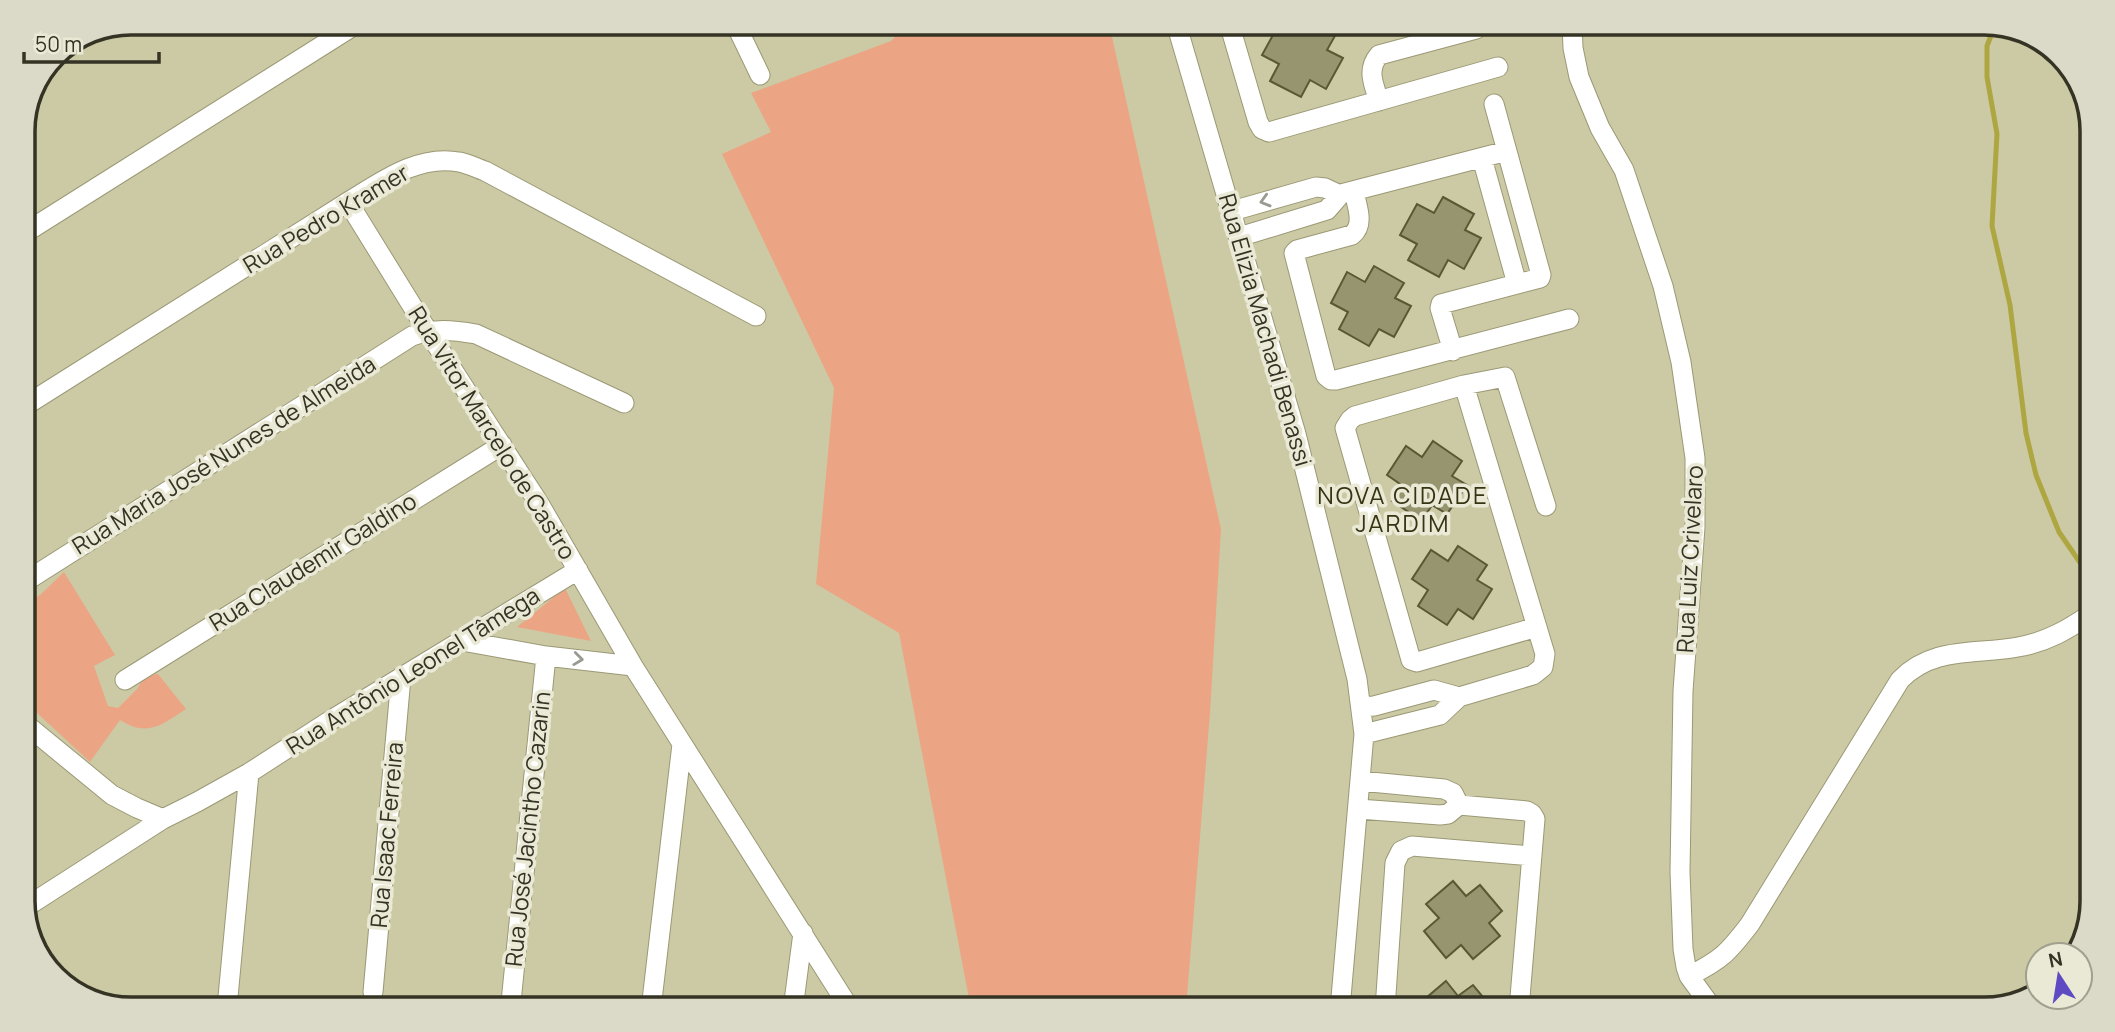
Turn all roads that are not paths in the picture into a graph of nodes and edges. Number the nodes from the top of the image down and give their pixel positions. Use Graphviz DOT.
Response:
graph roads {
  1 [pos="339,35"];
  2 [pos="741,35"];
  3 [pos="1180,35"];
  4 [pos="1233,35"];
  5 [pos="1428,35"];
  6 [pos="1572,35"];
  7 [pos="1498,67"];
  8 [pos="760,75"];
  9 [pos="1379,101"];
  10 [pos="1494,104"];
  11 [pos="1507,151"];
  12 [pos="1482,158"];
  13 [pos="1347,193"];
  14 [pos="1291,194"];
  15 [pos="348,202"];
  16 [pos="1232,211"];
  17 [pos="1298,217"];
  18 [pos="35,226"];
  19 [pos="1239,237"];
  20 [pos="1517,284"];
  21 [pos="756,316"];
  22 [pos="1569,319"];
  23 [pos="427,330"];
  24 [pos="1453,351"];
  25 [pos="1465,385"];
  26 [pos="35,400"];
  27 [pos="624,403"];
  28 [pos="502,445"];
  29 [pos="1546,506"];
  30 [pos="578,570"];
  31 [pos="35,575"];
  32 [pos="2080,621"];
  33 [pos="1537,627"];
  34 [pos="462,641"];
  35 [pos="546,656"];
  36 [pos="633,666"];
  37 [pos="401,677"];
  38 [pos="125,680"];
  39 [pos="1411,696"];
  40 [pos="1459,697"];
  41 [pos="1362,708"];
  42 [pos="1418,722"];
  43 [pos="35,733"];
  44 [pos="1364,734"];
  45 [pos="41,738"];
  46 [pos="35,742"];
  47 [pos="682,744"];
  48 [pos="249,773"];
  49 [pos="1360,781"];
  50 [pos="1412,787"];
  51 [pos="1459,805"];
  52 [pos="1358,809"];
  53 [pos="1410,813"];
  54 [pos="163,819"];
  55 [pos="1532,856"];
  56 [pos="35,901"];
  57 [pos="803,933"];
  58 [pos="1689,976"];
  59 [pos="373,992"];
  60 [pos="228,997"];
  61 [pos="511,997"];
  62 [pos="652,997"];
  63 [pos="795,997"];
  64 [pos="843,997"];
  65 [pos="1341,997"];
  66 [pos="1386,997"];
  67 [pos="1520,997"];
  68 [pos="1704,997"];
  1 -- 18 [label="street"];
  2 -- 8 [label="street"];
  3 -- 16 [label="street, Rua Elizia Machadi Benassi"];
  4 -- 9 [label="street"];
  5 -- 9 [label="street"];
  6 -- 58 [label="street, Rua Luiz Crivelaro"];
  7 -- 9 [label="street"];
  10 -- 11 [label="street"];
  11 -- 12 [label="street"];
  11 -- 20 [label="street"];
  12 -- 13 [label="street"];
  12 -- 20 [label="street"];
  13 -- 14 [label="street"];
  13 -- 17 [label="street"];
  13 -- 24 [label="street"];
  14 -- 16 [label="street, one-way"];
  14 -- 17 [label="street"];
  15 -- 21 [label="street, Rua Pedro Kramer"];
  15 -- 23 [label="street, Rua Vitor Marcelo de Castro"];
  15 -- 26 [label="street, Rua Pedro Kramer"];
  16 -- 19 [label="street, Rua Elizia Machadi Benassi"];
  17 -- 19 [label="street"];
  19 -- 41 [label="street, Rua Elizia Machadi Benassi"];
  20 -- 24 [label="street"];
  22 -- 24 [label="street"];
  23 -- 27 [label="street"];
  23 -- 28 [label="street, Rua Vitor Marcelo de Castro"];
  23 -- 31 [label="street, Rua Maria José Nunes de Almeida"];
  25 -- 29 [label="street"];
  25 -- 33 [label="street"];
  25 -- 33 [label="street"];
  28 -- 30 [label="street, Rua Vitor Marcelo de Castro"];
  28 -- 38 [label="street, Rua Claudemir Galdino"];
  30 -- 34 [label="street, Rua Antônio Leonel Tâmega"];
  30 -- 36 [label="street, Rua Vitor Marcelo de Castro"];
  32 -- 58 [label="street"];
  33 -- 40 [label="street"];
  34 -- 35 [label="street"];
  34 -- 37 [label="street, Rua Antônio Leonel Tâmega"];
  35 -- 36 [label="street, one-way"];
  35 -- 61 [label="street, Rua José Jacintho Cazarin"];
  36 -- 47 [label="street, Rua Vitor Marcelo de Castro"];
  37 -- 48 [label="street, Rua Antônio Leonel Tâmega"];
  37 -- 59 [label="street, Rua Isaac Ferreira"];
  39 -- 40 [label="street"];
  39 -- 41 [label="street"];
  39 -- 42 [label="street"];
  40 -- 42 [label="street"];
  41 -- 44 [label="street, Rua Elizia Machadi Benassi"];
  42 -- 44 [label="street"];
  43 -- 45 [label="street"];
  44 -- 49 [label="street, Rua Elizia Machadi Benassi"];
  45 -- 46 [label="street"];
  45 -- 54 [label="street"];
  47 -- 57 [label="street, Rua Vitor Marcelo de Castro"];
  47 -- 62 [label="street"];
  48 -- 54 [label="street, Rua Antônio Leonel Tâmega"];
  48 -- 60 [label="street"];
  49 -- 50 [label="street"];
  49 -- 52 [label="street, Rua Elizia Machadi Benassi"];
  50 -- 51 [label="street"];
  50 -- 53 [label="street"];
  51 -- 53 [label="street"];
  51 -- 55 [label="street"];
  52 -- 53 [label="street"];
  52 -- 65 [label="street, Rua Elizia Machadi Benassi"];
  54 -- 56 [label="street, Rua Antônio Leonel Tâmega"];
  55 -- 66 [label="street"];
  55 -- 67 [label="street"];
  57 -- 63 [label="street"];
  57 -- 64 [label="street, Rua Vitor Marcelo de Castro"];
  58 -- 68 [label="street"];
}
